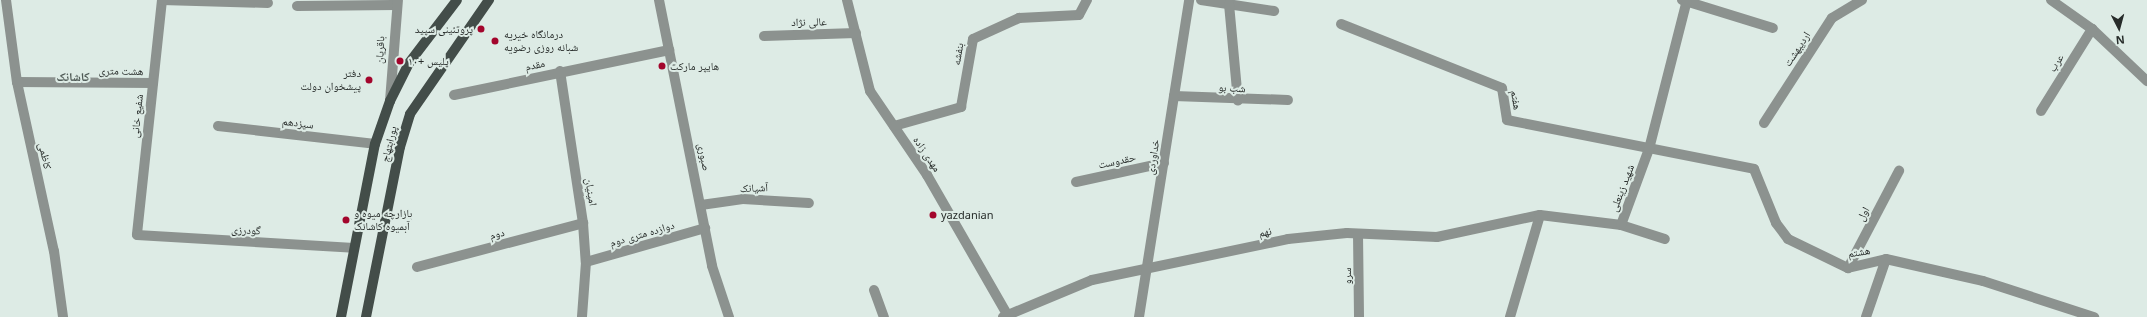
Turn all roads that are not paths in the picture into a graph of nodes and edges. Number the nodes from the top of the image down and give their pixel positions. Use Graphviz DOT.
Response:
graph roads {
  1 [pos="6,0"];
  2 [pos="162,0"];
  3 [pos="457,0"];
  4 [pos="489,0"];
  5 [pos="659,0"];
  6 [pos="847,0"];
  7 [pos="1087,0"];
  8 [pos="1189,0"];
  9 [pos="1201,0"];
  10 [pos="1685,0"];
  11 [pos="1862,0"];
  12 [pos="2051,0"];
  13 [pos="397,2"];
  14 [pos="268,3"];
  15 [pos="1229,4"];
  16 [pos="297,6"];
  17 [pos="1274,10"];
  18 [pos="1341,24"];
  19 [pos="1773,28"];
  20 [pos="2092,29"];
  21 [pos="856,33"];
  22 [pos="764,36"];
  23 [pos="669,50"];
  24 [pos="560,71"];
  25 [pos="17,82"];
  26 [pos="2147,82"];
  27 [pos="153,84"];
  28 [pos="454,95"];
  29 [pos="1174,96"];
  30 [pos="1288,100"];
  31 [pos="390,101"];
  32 [pos="1238,101"];
  33 [pos="2041,111"];
  34 [pos="1764,123"];
  35 [pos="218,126"];
  36 [pos="894,126"];
  37 [pos="375,144"];
  38 [pos="1650,149"];
  39 [pos="1164,163"];
  40 [pos="1899,171"];
  41 [pos="1076,182"];
  42 [pos="809,204"];
  43 [pos="701,206"];
  44 [pos="1540,215"];
  45 [pos="583,224"];
  46 [pos="1621,225"];
  47 [pos="704,228"];
  48 [pos="1358,234"];
  49 [pos="137,235"];
  50 [pos="1665,239"];
  51 [pos="354,248"];
  52 [pos="1886,259"];
  53 [pos="586,262"];
  54 [pos="417,267"];
  55 [pos="1848,268"];
  56 [pos="1148,269"];
  57 [pos="874,290"];
  58 [pos="1005,316"];
  59 [pos="63,317"];
  60 [pos="341,317"];
  61 [pos="366,317"];
  62 [pos="582,317"];
  63 [pos="729,317"];
  64 [pos="884,317"];
  65 [pos="1139,317"];
  66 [pos="1359,317"];
  67 [pos="1510,317"];
  68 [pos="1866,317"];
  69 [pos="2094,317"];
  1 -- 25 [label="street, کاظمی"];
  2 -- 14 [label="street"];
  2 -- 27 [label="street, شفیع خانی"];
  3 -- 31 [label="main road, پورابتهاج"];
  4 -- 61 [label="main road, پورابتهاج"];
  5 -- 23 [label="street, صبوری"];
  6 -- 21 [label="street, مهدی زاده"];
  7 -- 36 [label="street, بنفشه"];
  8 -- 29 [label="street, خداوردی"];
  9 -- 15 [label="street"];
  10 -- 19 [label="street"];
  10 -- 38 [label="street, شهید زینعلی"];
  11 -- 34 [label="street, اردیبهشت"];
  12 -- 20 [label="street"];
  13 -- 16 [label="street"];
  13 -- 31 [label="street, باقریان"];
  15 -- 17 [label="street"];
  15 -- 32 [label="street"];
  18 -- 38 [label="street, هفتم"];
  20 -- 26 [label="street"];
  20 -- 33 [label="street, عرب"];
  21 -- 22 [label="street, عالی نژاد"];
  21 -- 36 [label="street, مهدی زاده"];
  23 -- 24 [label="street, مقدم"];
  23 -- 43 [label="street, صبوری"];
  24 -- 28 [label="street, مقدم"];
  24 -- 45 [label="street, امینیان"];
  25 -- 27 [label="street, هشت متری"];
  25 -- 59 [label="street, کاظمی"];
  27 -- 49 [label="street, شفیع خانی"];
  29 -- 32 [label="street, شب بو"];
  29 -- 39 [label="street, خداوردی"];
  30 -- 32 [label="street, شب بو"];
  31 -- 37 [label="main road, پورابتهاج"];
  35 -- 37 [label="street, سیزدهم"];
  36 -- 58 [label="street, مهدی زاده"];
  37 -- 51 [label="main road, پورابتهاج"];
  38 -- 46 [label="street, شهید زینعلی"];
  38 -- 55 [label="street, هشتم"];
  39 -- 41 [label="street, حقدوست"];
  39 -- 56 [label="street, خداوردی"];
  40 -- 55 [label="street, اول"];
  42 -- 43 [label="street, آشیانک"];
  43 -- 47 [label="street, صبوری"];
  44 -- 46 [label="street, شهید زینعلی"];
  44 -- 48 [label="street, نهم"];
  44 -- 67 [label="street"];
  45 -- 53 [label="street, امینیان"];
  45 -- 54 [label="street, دوم"];
  46 -- 50 [label="street"];
  47 -- 53 [label="street, دوازده متری دوم"];
  47 -- 63 [label="street, صبوری"];
  48 -- 56 [label="street, نهم"];
  48 -- 66 [label="street, سرو"];
  49 -- 51 [label="street, گودرزی"];
  51 -- 60 [label="main road, پورابتهاج"];
  52 -- 55 [label="street, هشتم"];
  52 -- 68 [label="street"];
  52 -- 69 [label="street, هشتم"];
  53 -- 62 [label="street, امینیان"];
  56 -- 58 [label="street, نهم"];
  56 -- 65 [label="street, خداوردی"];
  57 -- 64 [label="street"];
}
